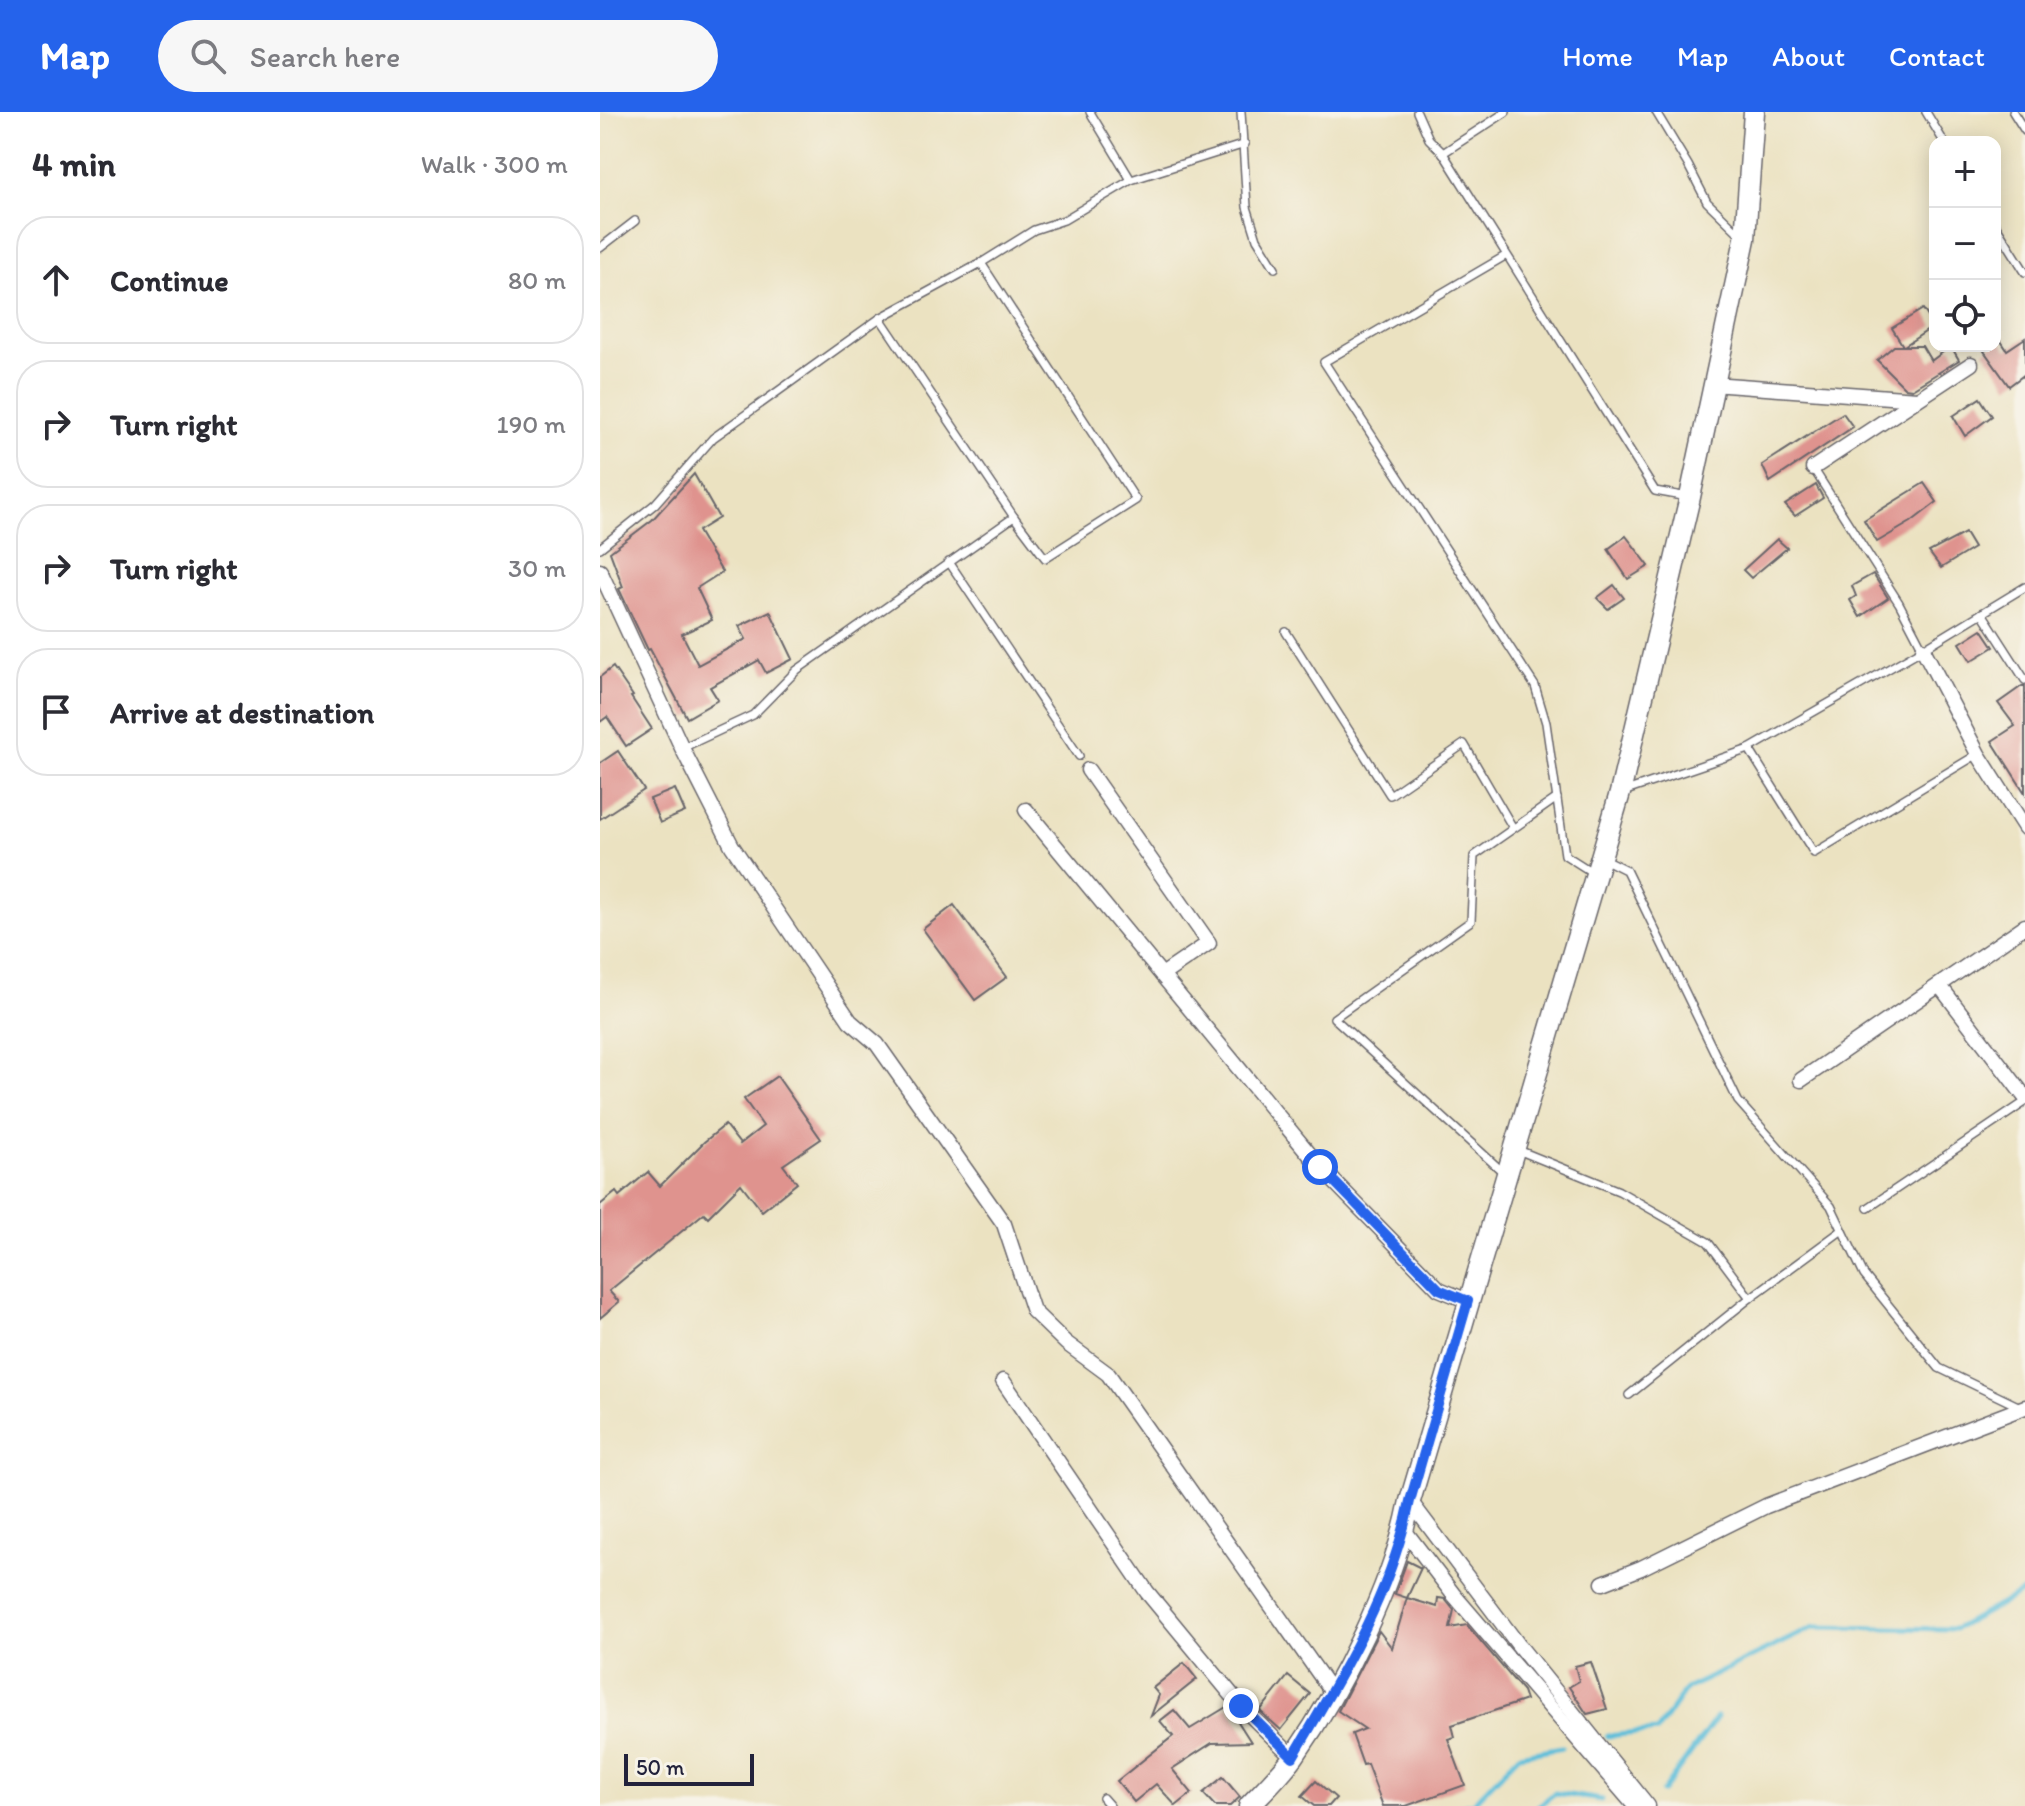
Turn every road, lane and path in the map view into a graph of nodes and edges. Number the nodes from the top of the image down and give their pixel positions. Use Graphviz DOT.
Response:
graph roads {
  1 [pos="1090,112"];
  2 [pos="1241,112"];
  3 [pos="1417,112"];
  4 [pos="1506,112"];
  5 [pos="1656,112"];
  6 [pos="1754,112"];
  7 [pos="1926,112"];
  8 [pos="2013,112"];
  9 [pos="2025,131"];
  10 [pos="1940,136"];
  11 [pos="1245,144"];
  12 [pos="1443,153"];
  13 [pos="1131,180"];
  14 [pos="635,221"];
  15 [pos="2001,234"];
  16 [pos="1745,239"];
  17 [pos="600,248"];
  18 [pos="1505,256"];
  19 [pos="981,263"];
  20 [pos="1275,268"];
  21 [pos="2025,272"];
  22 [pos="880,318"];
  23 [pos="1971,364"];
  24 [pos="1712,384"];
  25 [pos="1917,399"];
  26 [pos="1813,468"];
  27 [pos="1690,497"];
  28 [pos="1014,517"];
  29 [pos="600,548"];
  30 [pos="949,562"];
  31 [pos="600,571"];
  32 [pos="2025,587"];
  33 [pos="1982,613"];
  34 [pos="1286,632"];
  35 [pos="1923,649"];
  36 [pos="2025,680"];
  37 [pos="682,748"];
  38 [pos="1749,749"];
  39 [pos="1978,754"];
  40 [pos="1079,756"];
  41 [pos="1088,770"];
  42 [pos="1620,793"];
  43 [pos="1557,798"];
  44 [pos="1026,810"];
  45 [pos="1513,828"];
  46 [pos="2025,828"];
  47 [pos="1599,867"];
  48 [pos="2025,926"];
  49 [pos="1162,975"];
  50 [pos="1940,986"];
  51 [pos="1801,1080"];
  52 [pos="2025,1099"];
  53 [pos="1514,1148"];
  54 [pos="1506,1175"];
  55 [pos="1868,1208"];
  56 [pos="1841,1231"];
  57 [pos="1750,1298"];
  58 [pos="1468,1301"];
  59 [pos="1003,1381"];
  60 [pos="1629,1395"];
  61 [pos="2023,1407"];
  62 [pos="1410,1501"];
  63 [pos="1404,1530"];
  64 [pos="1603,1583"];
  65 [pos="1332,1692"];
  66 [pos="1293,1757"];
  67 [pos="1103,1798"];
  68 [pos="1110,1806"];
  69 [pos="1249,1806"];
  70 [pos="1635,1806"];
  71 [pos="1648,1806"];
  1 -- 13 [label="lane"];
  2 -- 11 [label="lane"];
  3 -- 12 [label="lane"];
  4 -- 12 [label="lane"];
  5 -- 16 [label="lane"];
  6 -- 16 [label="main road"];
  7 -- 10 [label="lane"];
  8 -- 9 [label="lane"];
  11 -- 13 [label="lane"];
  11 -- 20 [label="lane"];
  12 -- 18 [label="lane"];
  13 -- 19 [label="lane"];
  14 -- 17 [label="lane"];
  15 -- 21 [label="lane"];
  16 -- 24 [label="main road"];
  18 -- 27 [label="lane"];
  18 -- 43 [label="lane"];
  19 -- 22 [label="lane"];
  19 -- 28 [label="lane"];
  22 -- 28 [label="lane"];
  22 -- 29 [label="lane"];
  23 -- 25 [label="street"];
  24 -- 25 [label="street"];
  24 -- 27 [label="main road"];
  25 -- 26 [label="street"];
  26 -- 35 [label="lane"];
  27 -- 42 [label="main road"];
  28 -- 30 [label="lane"];
  30 -- 37 [label="lane"];
  30 -- 40 [label="lane"];
  31 -- 37 [label="street"];
  32 -- 33 [label="lane"];
  33 -- 35 [label="lane"];
  33 -- 36 [label="lane"];
  34 -- 45 [label="lane"];
  35 -- 38 [label="lane"];
  35 -- 39 [label="street"];
  37 -- 65 [label="street"];
  38 -- 39 [label="lane"];
  38 -- 42 [label="lane"];
  39 -- 46 [label="street"];
  41 -- 49 [label="street"];
  42 -- 47 [label="main road"];
  43 -- 45 [label="lane"];
  43 -- 47 [label="lane"];
  44 -- 49 [label="street"];
  45 -- 54 [label="lane"];
  47 -- 53 [label="main road"];
  47 -- 56 [label="lane"];
  48 -- 50 [label="street"];
  49 -- 58 [label="street"];
  50 -- 51 [label="street"];
  50 -- 52 [label="street"];
  52 -- 55 [label="lane"];
  53 -- 54 [label="main road"];
  53 -- 57 [label="lane"];
  54 -- 58 [label="main road"];
  56 -- 57 [label="lane"];
  56 -- 61 [label="lane"];
  57 -- 60 [label="lane"];
  58 -- 62 [label="main road"];
  59 -- 66 [label="street"];
  61 -- 64 [label="street"];
  62 -- 63 [label="main road"];
  62 -- 71 [label="street"];
  63 -- 65 [label="main road"];
  63 -- 70 [label="street"];
  65 -- 66 [label="main road"];
  66 -- 69 [label="main road"];
  67 -- 68 [label="lane"];
}
